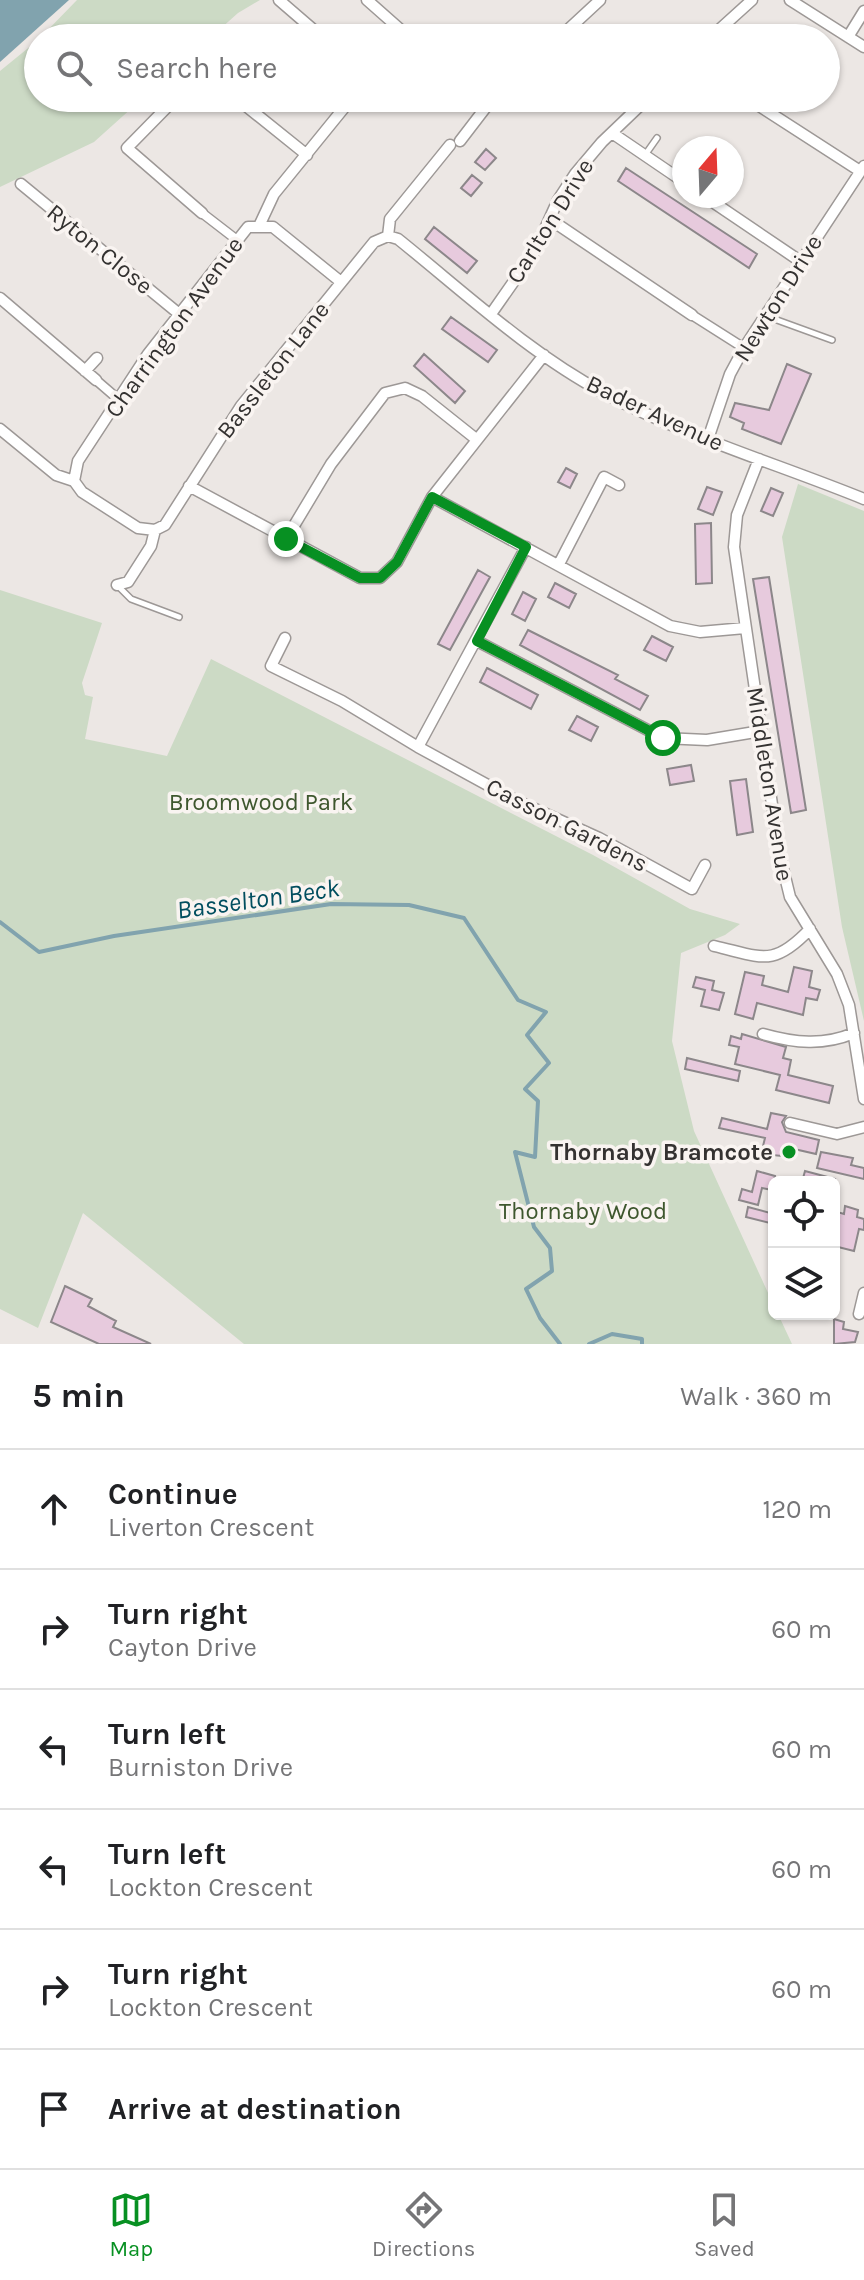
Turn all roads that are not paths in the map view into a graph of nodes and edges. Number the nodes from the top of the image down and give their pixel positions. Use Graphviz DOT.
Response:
graph roads {
  1 [pos="279,0"];
  2 [pos="367,0"];
  3 [pos="600,0"];
  4 [pos="752,0"];
  5 [pos="790,0"];
  6 [pos="864,11"];
  7 [pos="307,24"];
  8 [pos="394,24"];
  9 [pos="574,24"];
  10 [pos="725,24"];
  11 [pos="828,24"];
  12 [pos="840,32"];
  13 [pos="848,37"];
  14 [pos="864,47"];
  15 [pos="162,112"];
  16 [pos="253,112"];
  17 [pos="341,112"];
  18 [pos="481,112"];
  19 [pos="634,112"];
  20 [pos="770,112"];
  21 [pos="612,133"];
  22 [pos="657,138"];
  23 [pos="307,155"];
  24 [pos="645,156"];
  25 [pos="438,160"];
  26 [pos="448,168"];
  27 [pos="862,168"];
  28 [pos="672,174"];
  29 [pos="21,184"];
  30 [pos="722,208"];
  31 [pos="202,213"];
  32 [pos="551,220"];
  33 [pos="260,224"];
  34 [pos="388,236"];
  35 [pos="237,240"];
  36 [pos="800,261"];
  37 [pos="341,282"];
  38 [pos="0,298"];
  39 [pos="178,313"];
  40 [pos="491,314"];
  41 [pos="692,315"];
  42 [pos="765,315"];
  43 [pos="832,340"];
  44 [pos="744,348"];
  45 [pos="544,355"];
  46 [pos="97,358"];
  47 [pos="85,371"];
  48 [pos="96,380"];
  49 [pos="118,399"];
  50 [pos="0,429"];
  51 [pos="476,439"];
  52 [pos="708,439"];
  53 [pos="759,459"];
  54 [pos="74,481"];
  55 [pos="619,485"];
  56 [pos="189,486"];
  57 [pos="432,497"];
  58 [pos="864,499"];
  59 [pos="155,530"];
  60 [pos="286,539"];
  61 [pos="526,547"];
  62 [pos="559,564"];
  63 [pos="117,585"];
  64 [pos="179,617"];
  65 [pos="745,628"];
  66 [pos="285,638"];
  67 [pos="477,641"];
  68 [pos="761,731"];
  69 [pos="418,747"];
  70 [pos="705,865"];
  71 [pos="810,929"];
  72 [pos="714,946"];
  73 [pos="854,1033"];
  74 [pos="763,1034"];
  75 [pos="864,1099"];
  76 [pos="790,1123"];
  77 [pos="864,1127"];
  78 [pos="864,1293"];
  79 [pos="859,1314"];
  1 -- 7 [label="street"];
  2 -- 8 [label="street"];
  3 -- 9 [label="street"];
  4 -- 10 [label="street"];
  5 -- 11 [label="street"];
  6 -- 13 [label="street"];
  12 -- 13 [label="street"];
  13 -- 14 [label="street"];
  15 -- 31 [label="street"];
  16 -- 23 [label="street"];
  17 -- 23 [label="street, Charrington Avenue"];
  18 -- 25 [label="street, Bassleton Lane"];
  19 -- 21 [label="street, Carlton Drive"];
  20 -- 27 [label="street"];
  21 -- 24 [label="street"];
  21 -- 32 [label="street, Carlton Drive"];
  22 -- 24 [label="lane"];
  23 -- 33 [label="street, Charrington Avenue"];
  24 -- 28 [label="street"];
  25 -- 26 [label="street"];
  25 -- 34 [label="street, Bassleton Lane"];
  27 -- 36 [label="street, Newton Drive"];
  29 -- 39 [label="street, Ryton Close"];
  30 -- 36 [label="street"];
  31 -- 35 [label="street"];
  32 -- 40 [label="street, Carlton Drive"];
  32 -- 41 [label="street"];
  33 -- 35 [label="street, Charrington Avenue"];
  33 -- 37 [label="street, Charrington Avenue"];
  34 -- 37 [label="street, Bassleton Lane"];
  34 -- 40 [label="street, Bader Avenue"];
  35 -- 39 [label="street, Charrington Avenue"];
  36 -- 42 [label="street, Newton Drive"];
  37 -- 56 [label="street, Bassleton Lane"];
  38 -- 47 [label="street"];
  39 -- 49 [label="street, Charrington Avenue"];
  40 -- 45 [label="street, Bader Avenue"];
  41 -- 44 [label="street"];
  42 -- 43 [label="lane"];
  42 -- 44 [label="street, Newton Drive"];
  44 -- 52 [label="street, Newton Drive"];
  45 -- 51 [label="street"];
  45 -- 52 [label="street, Bader Avenue"];
  46 -- 47 [label="street"];
  47 -- 48 [label="street"];
  48 -- 49 [label="street"];
  49 -- 54 [label="street, Charrington Avenue"];
  50 -- 54 [label="street"];
  51 -- 57 [label="street"];
  51 -- 60 [label="street"];
  52 -- 53 [label="street, Bader Avenue"];
  53 -- 58 [label="street, Bader Avenue"];
  53 -- 65 [label="street, Middleton Avenue"];
  54 -- 59 [label="street"];
  55 -- 62 [label="street"];
  56 -- 59 [label="street, Bassleton Lane"];
  56 -- 60 [label="street"];
  57 -- 60 [label="street"];
  57 -- 61 [label="street"];
  59 -- 63 [label="street, Bassleton Lane"];
  61 -- 62 [label="street"];
  61 -- 67 [label="street"];
  62 -- 65 [label="street"];
  63 -- 64 [label="lane"];
  65 -- 68 [label="street, Middleton Avenue"];
  66 -- 69 [label="street, Casson Gardens"];
  67 -- 68 [label="street"];
  67 -- 69 [label="street"];
  68 -- 71 [label="street, Middleton Avenue"];
  69 -- 70 [label="street, Casson Gardens"];
  71 -- 72 [label="street"];
  71 -- 73 [label="street, Middleton Avenue"];
  73 -- 74 [label="street"];
  73 -- 75 [label="street, Middleton Avenue"];
  76 -- 77 [label="street"];
  78 -- 79 [label="street"];
}
